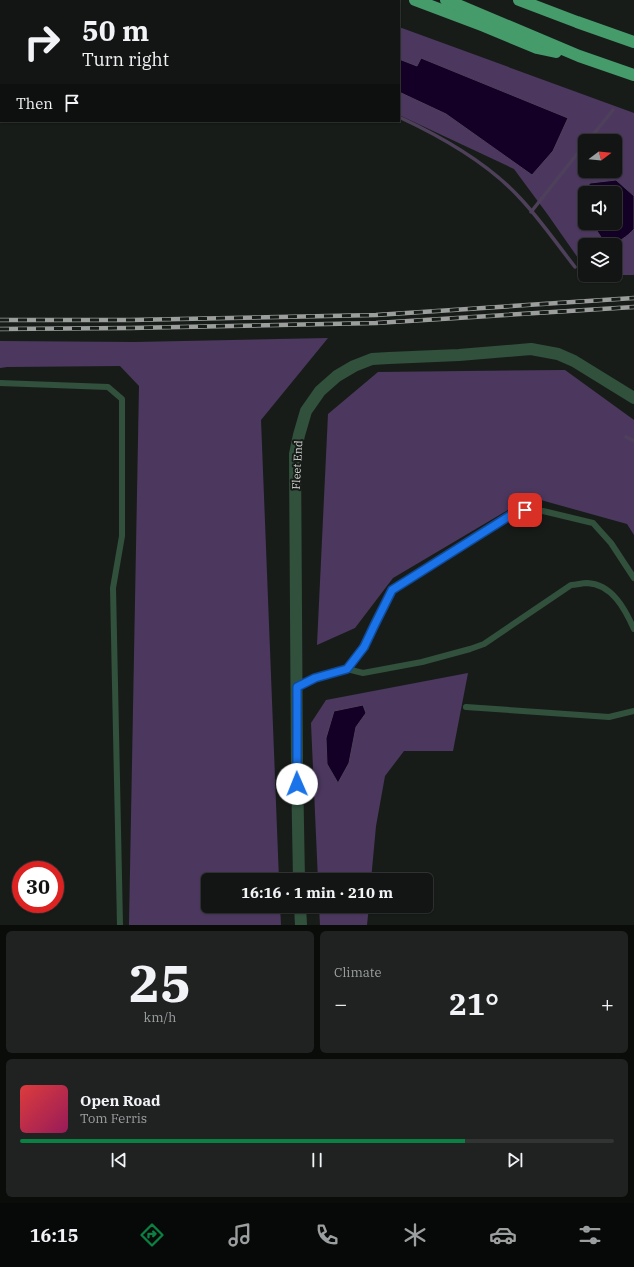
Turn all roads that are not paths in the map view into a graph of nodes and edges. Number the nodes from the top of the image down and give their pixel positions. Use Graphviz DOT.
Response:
graph roads {
  1 [pos="415,0"];
  2 [pos="446,0"];
  3 [pos="519,0"];
  4 [pos="537,0"];
  5 [pos="577,22"];
  6 [pos="634,42"];
  7 [pos="579,56"];
  8 [pos="634,75"];
  9 [pos="0,383"];
  10 [pos="634,398"];
  11 [pos="634,578"];
  12 [pos="634,629"];
  13 [pos="347,669"];
  14 [pos="297,687"];
  15 [pos="466,707"];
  16 [pos="634,711"];
  17 [pos="299,873"];
  18 [pos="301,913"];
  19 [pos="120,925"];
  20 [pos="302,925"];
  1 -- 7 [label="highway"];
  2 -- 7 [label="highway"];
  3 -- 5 [label="highway"];
  4 -- 5 [label="highway"];
  5 -- 6 [label="highway"];
  7 -- 8 [label="highway"];
  9 -- 19 [label="lane"];
  10 -- 14 [label="street, Fleet End"];
  11 -- 13 [label="lane"];
  12 -- 13 [label="lane"];
  13 -- 14 [label="lane"];
  14 -- 17 [label="street, Fleet End"];
  15 -- 16 [label="lane"];
  18 -- 20 [label="street"];
}
